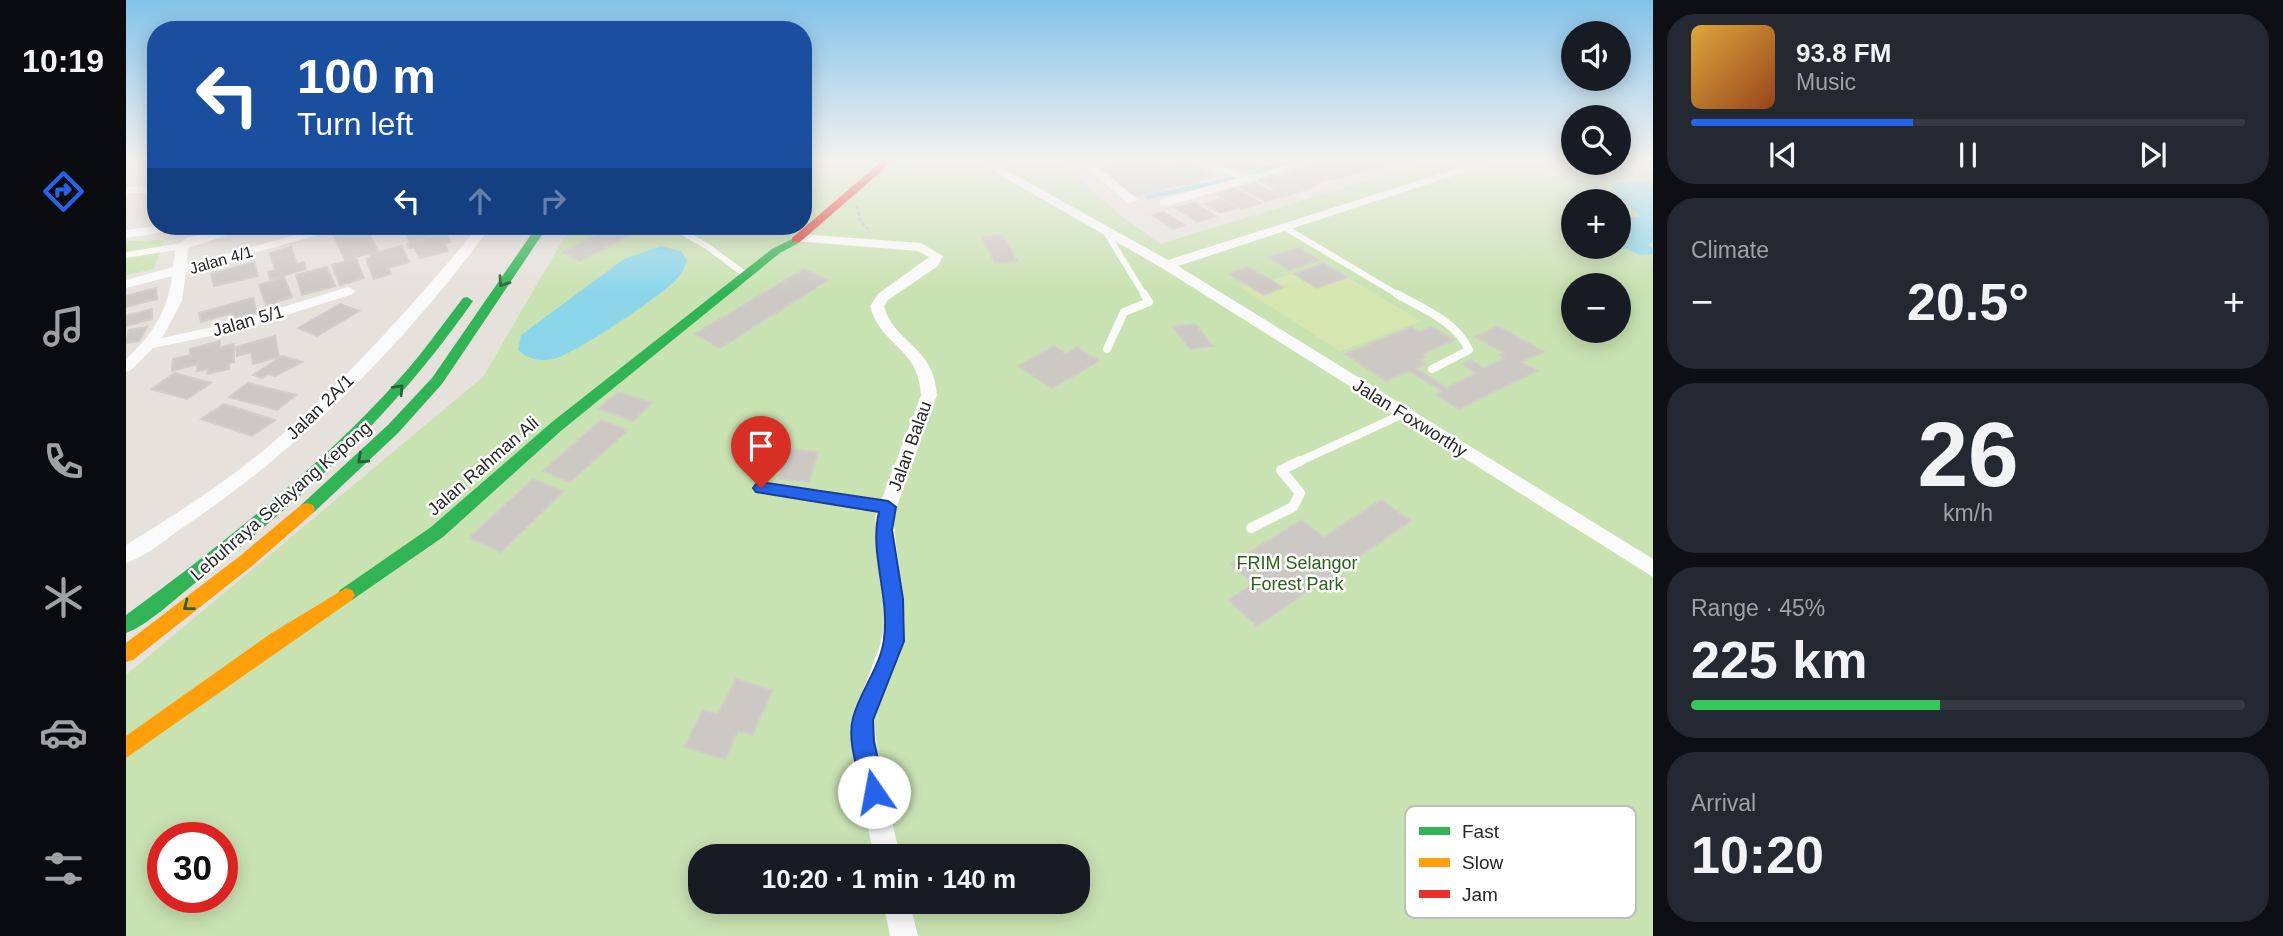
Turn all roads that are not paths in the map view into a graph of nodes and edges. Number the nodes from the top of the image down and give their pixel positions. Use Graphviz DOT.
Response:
graph roads {
  1 [pos="839,205"];
  2 [pos="1060,205"];
  3 [pos="1356,205"];
  4 [pos="812,227"];
  5 [pos="1284,228"];
  6 [pos="1104,229"];
  7 [pos="147,231"];
  8 [pos="126,234"];
  9 [pos="215,235"];
  10 [pos="312,235"];
  11 [pos="477,235"];
  12 [pos="536,235"];
  13 [pos="687,235"];
  14 [pos="803,235"];
  15 [pos="799,238"];
  16 [pos="183,246"];
  17 [pos="126,255"];
  18 [pos="1167,265"];
  19 [pos="178,272"];
  20 [pos="746,275"];
  21 [pos="126,284"];
  22 [pos="348,291"];
  23 [pos="474,292"];
  24 [pos="148,345"];
  25 [pos="1107,349"];
  26 [pos="126,367"];
  27 [pos="1433,369"];
  28 [pos="1403,414"];
  29 [pos="761,488"];
  30 [pos="888,507"];
  31 [pos="1251,528"];
  32 [pos="126,555"];
  33 [pos="1653,569"];
  34 [pos="126,625"];
  35 [pos="126,654"];
  36 [pos="126,748"];
  37 [pos="884,844"];
  38 [pos="900,914"];
  39 [pos="904,936"];
  1 -- 4 [label="main road, Jalan Rahman Ali"];
  2 -- 6 [label="street, Jalan Foxworthy"];
  3 -- 5 [label="street"];
  5 -- 18 [label="street"];
  5 -- 27 [label="lane"];
  6 -- 18 [label="street, Jalan Foxworthy"];
  6 -- 25 [label="lane"];
  7 -- 8 [label="street"];
  9 -- 16 [label="street"];
  10 -- 19 [label="street, Jalan 4/1"];
  11 -- 32 [label="street, Jalan 2A/1"];
  12 -- 35 [label="main road, Lebuhraya Selayang Kepong, one-way"];
  13 -- 20 [label="lane"];
  14 -- 15 [label="main road, Jalan Rahman Ali"];
  15 -- 20 [label="main road, Jalan Rahman Ali"];
  15 -- 30 [label="street, Jalan Balau"];
  16 -- 17 [label="lane"];
  16 -- 19 [label="street"];
  18 -- 28 [label="street, Jalan Foxworthy"];
  19 -- 21 [label="street, Jalan 4/1"];
  19 -- 24 [label="street"];
  20 -- 36 [label="main road, Jalan Rahman Ali"];
  22 -- 24 [label="street, Jalan 5/1"];
  34 -- 23 [label="main road, Lebuhraya Selayang Kepong, one-way"];
  24 -- 26 [label="street"];
  28 -- 31 [label="lane"];
  28 -- 33 [label="street, Jalan Foxworthy"];
  29 -- 30 [label="lane"];
  30 -- 37 [label="street, Jalan Balau"];
  38 -- 39 [label="street"];
}
